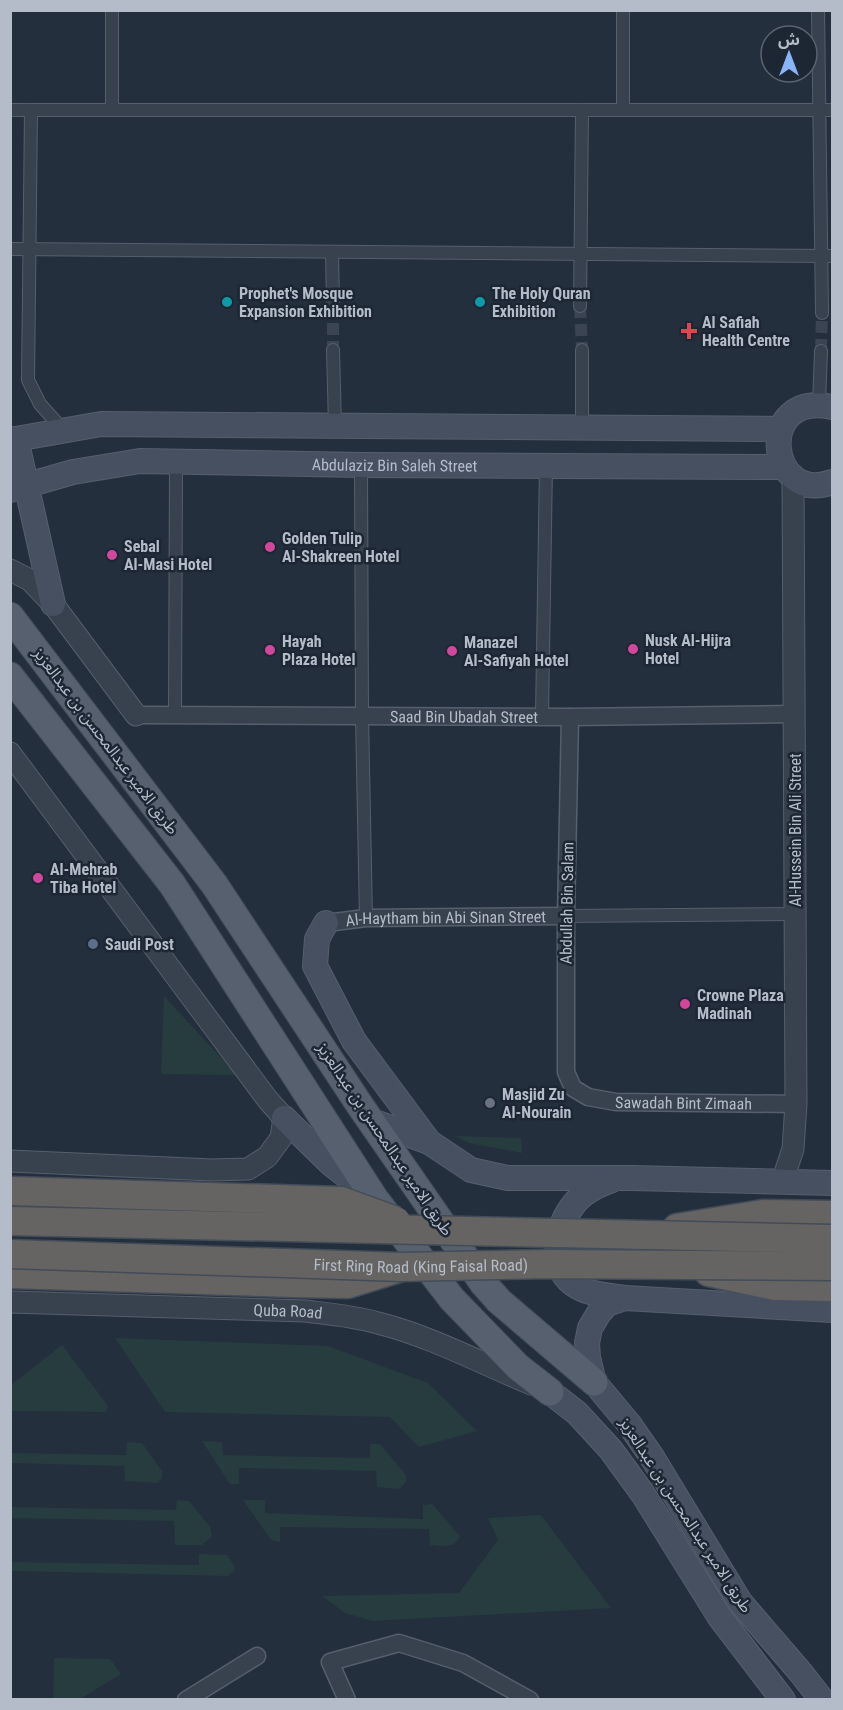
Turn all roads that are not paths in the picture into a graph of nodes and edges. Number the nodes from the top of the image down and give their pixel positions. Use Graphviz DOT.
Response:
graph roads {
  1 [pos="112,10"];
  2 [pos="623,10"];
  3 [pos="819,10"];
  4 [pos="10,110"];
  5 [pos="31,110"];
  6 [pos="112,110"];
  7 [pos="582,110"];
  8 [pos="623,110"];
  9 [pos="826,110"];
  10 [pos="10,249"];
  11 [pos="30,249"];
  12 [pos="332,252"];
  13 [pos="580,254"];
  14 [pos="827,256"];
  15 [pos="333,305"];
  16 [pos="580,306"];
  17 [pos="822,313"];
  18 [pos="333,350"];
  19 [pos="582,350"];
  20 [pos="821,351"];
  21 [pos="826,406"];
  22 [pos="335,426"];
  23 [pos="582,427"];
  24 [pos="781,429"];
  25 [pos="64,431"];
  26 [pos="13,440"];
  27 [pos="176,462"];
  28 [pos="361,465"];
  29 [pos="546,465"];
  30 [pos="788,472"];
  31 [pos="832,482"];
  32 [pos="18,488"];
  33 [pos="10,570"];
  34 [pos="53,604"];
  35 [pos="10,616"];
  36 [pos="10,676"];
  37 [pos="794,714"];
  38 [pos="136,715"];
  39 [pos="175,715"];
  40 [pos="362,716"];
  41 [pos="542,717"];
  42 [pos="570,717"];
  43 [pos="10,753"];
  44 [pos="795,914"];
  45 [pos="566,916"];
  46 [pos="366,918"];
  47 [pos="326,923"];
  48 [pos="359,1048"];
  49 [pos="573,1088"];
  50 [pos="796,1104"];
  51 [pos="367,1114"];
  52 [pos="284,1118"];
  53 [pos="429,1142"];
  54 [pos="10,1161"];
  55 [pos="633,1178"];
  56 [pos="782,1182"];
  57 [pos="832,1183"];
  58 [pos="10,1191"];
  59 [pos="375,1199"];
  60 [pos="832,1215"];
  61 [pos="10,1221"];
  62 [pos="417,1229"];
  63 [pos="638,1235"];
  64 [pos="832,1239"];
  65 [pos="10,1254"];
  66 [pos="675,1265"];
  67 [pos="832,1266"];
  68 [pos="400,1267"];
  69 [pos="10,1274"];
  70 [pos="832,1287"];
  71 [pos="625,1298"];
  72 [pos="10,1302"];
  73 [pos="832,1310"];
  74 [pos="594,1382"];
  75 [pos="549,1392"];
  76 [pos="257,1656"];
  77 [pos="186,1700"];
  78 [pos="347,1700"];
  79 [pos="530,1700"];
  80 [pos="783,1700"];
  81 [pos="822,1700"];
  1 -- 6 [label="street"];
  2 -- 8 [label="street"];
  3 -- 9 [label="street"];
  4 -- 5 [label="street"];
  5 -- 6 [label="street"];
  5 -- 11 [label="street"];
  6 -- 7 [label="street"];
  7 -- 8 [label="street"];
  7 -- 13 [label="street"];
  8 -- 9 [label="street"];
  9 -- 14 [label="street"];
  10 -- 11 [label="street"];
  11 -- 12 [label="street"];
  11 -- 25 [label="street"];
  12 -- 13 [label="street"];
  12 -- 15 [label="street"];
  13 -- 14 [label="street"];
  13 -- 16 [label="street"];
  14 -- 17 [label="street"];
  18 -- 22 [label="street"];
  19 -- 23 [label="street"];
  20 -- 21 [label="street"];
  21 -- 24 [label="main road"];
  22 -- 23 [label="main road"];
  22 -- 25 [label="main road"];
  23 -- 24 [label="main road"];
  24 -- 30 [label="main road"];
  25 -- 26 [label="main road"];
  26 -- 32 [label="main road"];
  27 -- 28 [label="main road, Abdulaziz Bin Saleh Street"];
  27 -- 32 [label="main road, Abdulaziz Bin Saleh Street"];
  27 -- 39 [label="street"];
  28 -- 29 [label="main road, Abdulaziz Bin Saleh Street"];
  28 -- 40 [label="street"];
  29 -- 30 [label="main road, Abdulaziz Bin Saleh Street"];
  29 -- 41 [label="street"];
  30 -- 31 [label="main road, Abdulaziz Bin Saleh Street"];
  30 -- 37 [label="street, Al-Hussein Bin Ali Street"];
  32 -- 34 [label="main road"];
  33 -- 34 [label="street"];
  34 -- 38 [label="street"];
  35 -- 51 [label="main road, طريق الامير عبدالمحسن بن عبدالعزيز"];
  36 -- 59 [label="main road, طريق الامير عبدالمحسن بن عبدالعزيز"];
  37 -- 42 [label="street, Saad Bin Ubadah Street"];
  37 -- 44 [label="street, Al-Hussein Bin Ali Street"];
  38 -- 39 [label="street, Saad Bin Ubadah Street"];
  39 -- 40 [label="street, Saad Bin Ubadah Street"];
  40 -- 41 [label="street, Saad Bin Ubadah Street"];
  40 -- 46 [label="street"];
  41 -- 42 [label="street, Saad Bin Ubadah Street"];
  42 -- 45 [label="street, Abdullah Bin Salam"];
  43 -- 52 [label="street"];
  44 -- 45 [label="street"];
  44 -- 50 [label="street, Al-Hussein Bin Ali Street"];
  45 -- 46 [label="street, Al-Haytham bin Abi Sinan Street"];
  45 -- 49 [label="street, Abdullah Bin Salam"];
  46 -- 47 [label="street, Al-Haytham bin Abi Sinan Street"];
  47 -- 48 [label="main road"];
  48 -- 51 [label="main road"];
  48 -- 53 [label="main road"];
  49 -- 50 [label="street, Sawadah Bint Zimaah"];
  50 -- 56 [label="street, Al-Hussein Bin Ali Street"];
  51 -- 53 [label="main road"];
  51 -- 74 [label="main road, طريق الامير عبدالمحسن بن عبدالعزيز"];
  52 -- 54 [label="street"];
  52 -- 59 [label="main road"];
  53 -- 55 [label="main road"];
  55 -- 56 [label="main road"];
  55 -- 71 [label="main road"];
  56 -- 57 [label="main road"];
  58 -- 62 [label="highway, bridge"];
  59 -- 75 [label="main road, طريق الامير عبدالمحسن بن عبدالعزيز"];
  60 -- 63 [label="highway, bridge"];
  61 -- 62 [label="highway, First Ring Road (King Faisal Road), bridge"];
  62 -- 63 [label="highway, First Ring Road (King Faisal Road), bridge"];
  63 -- 64 [label="highway, First Ring Road (King Faisal Road), bridge"];
  65 -- 68 [label="highway, First Ring Road (King Faisal Road), bridge"];
  66 -- 67 [label="highway, First Ring Road (King Faisal Road), bridge"];
  66 -- 68 [label="highway, First Ring Road (King Faisal Road), bridge"];
  66 -- 70 [label="highway, bridge"];
  68 -- 69 [label="highway"];
  71 -- 73 [label="main road"];
  71 -- 74 [label="main road"];
  72 -- 75 [label="street, Quba Road"];
  74 -- 81 [label="main road, طريق الامير عبدالمحسن بن عبدالعزيز"];
  75 -- 80 [label="main road, طريق الامير عبدالمحسن بن عبدالعزيز"];
  76 -- 77 [label="street"];
  78 -- 79 [label="street"];
}
